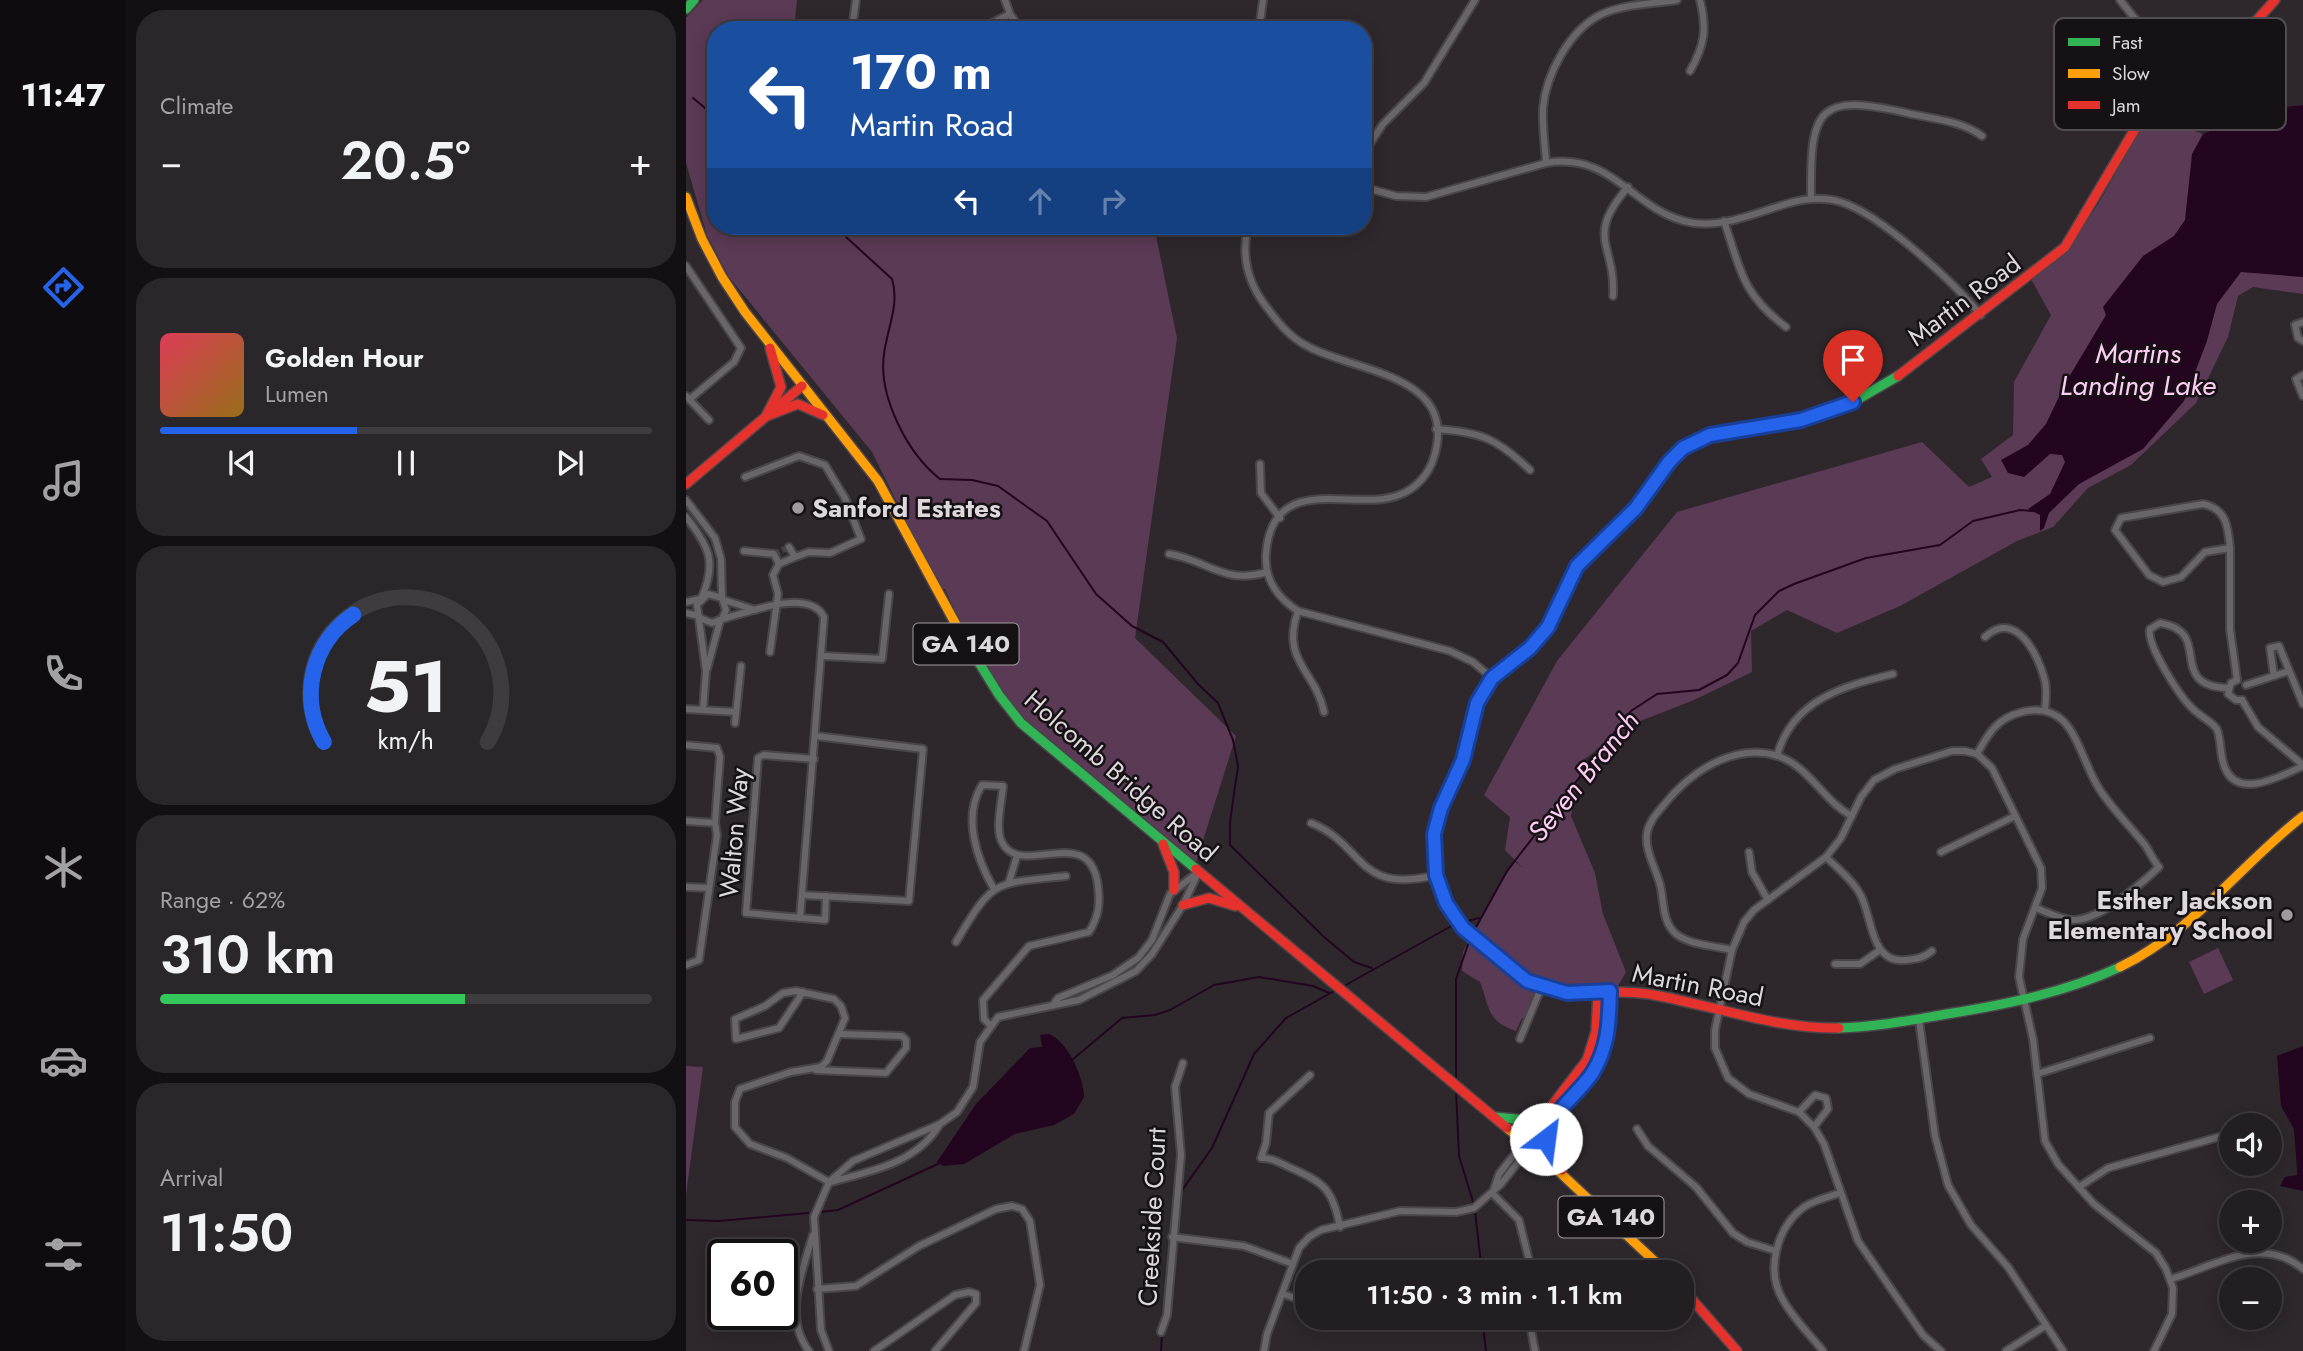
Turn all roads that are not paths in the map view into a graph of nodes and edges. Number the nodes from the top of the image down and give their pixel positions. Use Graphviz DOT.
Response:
graph roads {
  1 [pos="694,0"];
  2 [pos="856,0"];
  3 [pos="1005,0"];
  4 [pos="1263,0"];
  5 [pos="1475,0"];
  6 [pos="1677,0"];
  7 [pos="1700,0"];
  8 [pos="2120,0"];
  9 [pos="2274,0"];
  10 [pos="686,9"];
  11 [pos="1010,14"];
  12 [pos="2134,18"];
  13 [pos="2257,18"];
  14 [pos="853,21"];
  15 [pos="996,21"];
  16 [pos="1015,21"];
  17 [pos="1260,21"];
  18 [pos="1690,71"];
  19 [pos="2132,130"];
  20 [pos="1982,136"];
  21 [pos="1372,140"];
  22 [pos="1546,163"];
  23 [pos="1628,187"];
  24 [pos="1372,189"];
  25 [pos="686,197"];
  26 [pos="1811,199"];
  27 [pos="1724,221"];
  28 [pos="1247,235"];
  29 [pos="686,266"];
  30 [pos="1614,296"];
  31 [pos="1981,315"];
  32 [pos="2303,322"];
  33 [pos="1786,327"];
  34 [pos="2303,341"];
  35 [pos="769,344"];
  36 [pos="2303,375"];
  37 [pos="802,386"];
  38 [pos="2303,396"];
  39 [pos="688,397"];
  40 [pos="766,416"];
  41 [pos="830,419"];
  42 [pos="709,420"];
  43 [pos="1436,429"];
  44 [pos="1260,464"];
  45 [pos="1530,470"];
  46 [pos="745,477"];
  47 [pos="686,484"];
  48 [pos="686,500"];
  49 [pos="686,517"];
  50 [pos="1280,518"];
  51 [pos="789,547"];
  52 [pos="2230,548"];
  53 [pos="744,551"];
  54 [pos="1169,554"];
  55 [pos="795,557"];
  56 [pos="779,564"];
  57 [pos="1267,572"];
  58 [pos="889,594"];
  59 [pos="701,598"];
  60 [pos="723,599"];
  61 [pos="686,601"];
  62 [pos="775,605"];
  63 [pos="757,611"];
  64 [pos="1298,611"];
  65 [pos="686,613"];
  66 [pos="699,617"];
  67 [pos="721,620"];
  68 [pos="1985,637"];
  69 [pos="771,652"];
  70 [pos="823,656"];
  71 [pos="741,666"];
  72 [pos="706,671"];
  73 [pos="2290,671"];
  74 [pos="1893,674"];
  75 [pos="2274,676"];
  76 [pos="1492,678"];
  77 [pos="2237,680"];
  78 [pos="2246,685"];
  79 [pos="2227,688"];
  80 [pos="2242,700"];
  81 [pos="2303,704"];
  82 [pos="686,709"];
  83 [pos="2045,709"];
  84 [pos="703,710"];
  85 [pos="736,712"];
  86 [pos="1324,712"];
  87 [pos="735,723"];
  88 [pos="816,736"];
  89 [pos="686,745"];
  90 [pos="1976,754"];
  91 [pos="1777,756"];
  92 [pos="814,759"];
  93 [pos="2303,765"];
  94 [pos="1852,816"];
  95 [pos="2303,816"];
  96 [pos="2013,817"];
  97 [pos="686,821"];
  98 [pos="1311,822"];
  99 [pos="715,823"];
  100 [pos="1162,841"];
  101 [pos="1749,852"];
  102 [pos="1941,852"];
  103 [pos="1017,856"];
  104 [pos="1826,857"];
  105 [pos="1199,872"];
  106 [pos="1436,875"];
  107 [pos="1066,876"];
  108 [pos="1009,882"];
  109 [pos="686,887"];
  110 [pos="709,888"];
  111 [pos="994,889"];
  112 [pos="1174,890"];
  113 [pos="802,895"];
  114 [pos="826,896"];
  115 [pos="1768,900"];
  116 [pos="1183,905"];
  117 [pos="2036,908"];
  118 [pos="1246,911"];
  119 [pos="800,918"];
  120 [pos="956,942"];
  121 [pos="1155,942"];
  122 [pos="1732,950"];
  123 [pos="1880,950"];
  124 [pos="1932,951"];
  125 [pos="1835,964"];
  126 [pos="686,965"];
  127 [pos="1541,988"];
  128 [pos="1075,991"];
  129 [pos="1610,991"];
  130 [pos="803,992"];
  131 [pos="1598,992"];
  132 [pos="1079,1000"];
  133 [pos="2024,1001"];
  134 [pos="1053,1005"];
  135 [pos="1719,1009"];
  136 [pos="1919,1020"];
  137 [pos="990,1025"];
  138 [pos="839,1034"];
  139 [pos="2150,1038"];
  140 [pos="1520,1040"];
  141 [pos="1183,1063"];
  142 [pos="815,1070"];
  143 [pos="2037,1074"];
  144 [pos="1310,1075"];
  145 [pos="1548,1112"];
  146 [pos="1799,1112"];
  147 [pos="1494,1117"];
  148 [pos="940,1124"];
  149 [pos="1548,1127"];
  150 [pos="1814,1127"];
  151 [pos="1637,1129"];
  152 [pos="2219,1137"];
  153 [pos="1527,1145"];
  154 [pos="1565,1177"];
  155 [pos="829,1182"];
  156 [pos="2080,1187"];
  157 [pos="1492,1193"];
  158 [pos="1840,1193"];
  159 [pos="1340,1227"];
  160 [pos="814,1230"];
  161 [pos="1172,1237"];
  162 [pos="1776,1251"];
  163 [pos="1529,1260"];
  164 [pos="1654,1260"];
  165 [pos="1293,1264"];
  166 [pos="2303,1269"];
  167 [pos="2171,1279"];
  168 [pos="817,1289"];
  169 [pos="1283,1294"];
  170 [pos="1295,1298"];
  171 [pos="1694,1302"];
  172 [pos="2045,1326"];
  173 [pos="1531,1330"];
  174 [pos="1161,1332"];
  175 [pos="809,1351"];
  176 [pos="829,1351"];
  177 [pos="874,1351"];
  178 [pos="935,1351"];
  179 [pos="1024,1351"];
  180 [pos="1264,1351"];
  181 [pos="1535,1351"];
  182 [pos="1737,1351"];
  183 [pos="1823,1351"];
  184 [pos="1941,1351"];
  185 [pos="2006,1351"];
  186 [pos="2063,1351"];
  187 [pos="2154,1351"];
  1 -- 10 [label="street"];
  2 -- 14 [label="street"];
  3 -- 11 [label="street"];
  4 -- 17 [label="street"];
  5 -- 21 [label="street"];
  6 -- 22 [label="street"];
  7 -- 18 [label="street"];
  8 -- 12 [label="street"];
  9 -- 13 [label="street, Martin Road"];
  11 -- 15 [label="street"];
  11 -- 16 [label="street"];
  19 -- 31 [label="street, Martin Road"];
  20 -- 26 [label="street"];
  22 -- 23 [label="street"];
  22 -- 24 [label="street"];
  23 -- 27 [label="street"];
  23 -- 30 [label="street"];
  25 -- 35 [label="street, Holcomb Bridge Road / GA 140"];
  26 -- 27 [label="street"];
  26 -- 31 [label="street"];
  27 -- 33 [label="street"];
  28 -- 43 [label="street"];
  29 -- 39 [label="street"];
  31 -- 76 [label="street, Martin Road"];
  32 -- 34 [label="street"];
  35 -- 37 [label="street, Holcomb Bridge Road / GA 140"];
  35 -- 40 [label="street"];
  36 -- 38 [label="street"];
  37 -- 40 [label="street"];
  37 -- 41 [label="street, Holcomb Bridge Road / GA 140"];
  39 -- 42 [label="street"];
  40 -- 41 [label="street"];
  40 -- 47 [label="street"];
  41 -- 100 [label="street, Holcomb Bridge Road / GA 140"];
  43 -- 45 [label="street"];
  43 -- 50 [label="street"];
  44 -- 50 [label="street"];
  46 -- 55 [label="street"];
  48 -- 60 [label="street"];
  49 -- 59 [label="street"];
  50 -- 57 [label="street"];
  51 -- 55 [label="street"];
  52 -- 52 [label="street"];
  52 -- 77 [label="street"];
  53 -- 56 [label="street"];
  54 -- 57 [label="street"];
  55 -- 56 [label="street"];
  56 -- 62 [label="street"];
  57 -- 64 [label="street"];
  58 -- 70 [label="street"];
  59 -- 60 [label="street"];
  59 -- 61 [label="street"];
  59 -- 66 [label="street"];
  60 -- 63 [label="street"];
  60 -- 67 [label="street"];
  62 -- 63 [label="street"];
  62 -- 69 [label="street"];
  62 -- 70 [label="street"];
  63 -- 67 [label="street"];
  64 -- 76 [label="street"];
  64 -- 86 [label="street"];
  65 -- 66 [label="street"];
  66 -- 67 [label="street"];
  66 -- 72 [label="street"];
  67 -- 72 [label="street"];
  68 -- 83 [label="street"];
  70 -- 88 [label="street"];
  71 -- 85 [label="street"];
  72 -- 84 [label="street"];
  73 -- 75 [label="street"];
  73 -- 75 [label="street"];
  73 -- 81 [label="street"];
  74 -- 91 [label="street"];
  75 -- 78 [label="street"];
  76 -- 106 [label="street, Martin Road"];
  77 -- 78 [label="street"];
  77 -- 79 [label="street"];
  78 -- 80 [label="street"];
  79 -- 80 [label="street"];
  79 -- 93 [label="street"];
  80 -- 93 [label="street"];
  82 -- 84 [label="street"];
  83 -- 90 [label="street"];
  83 -- 117 [label="street"];
  84 -- 85 [label="street"];
  85 -- 87 [label="street"];
  88 -- 92 [label="street"];
  88 -- 114 [label="street"];
  89 -- 99 [label="street"];
  90 -- 94 [label="street"];
  90 -- 96 [label="street"];
  91 -- 94 [label="street"];
  91 -- 122 [label="street"];
  92 -- 113 [label="street"];
  92 -- 119 [label="street, Walton Way"];
  94 -- 104 [label="street"];
  95 -- 133 [label="street, Martin Road"];
  96 -- 102 [label="street"];
  96 -- 117 [label="street"];
  97 -- 99 [label="street"];
  98 -- 106 [label="street"];
  99 -- 110 [label="street"];
  100 -- 105 [label="street, Holcomb Bridge Road / GA 140"];
  100 -- 112 [label="street"];
  101 -- 115 [label="street"];
  103 -- 108 [label="street"];
  103 -- 111 [label="street"];
  103 -- 137 [label="street"];
  104 -- 115 [label="street"];
  104 -- 123 [label="street"];
  105 -- 112 [label="street"];
  105 -- 116 [label="street"];
  105 -- 118 [label="street, Holcomb Bridge Road / GA 140"];
  106 -- 127 [label="street, Martin Road"];
  107 -- 108 [label="street"];
  108 -- 111 [label="street"];
  109 -- 110 [label="street"];
  110 -- 126 [label="street"];
  111 -- 120 [label="street"];
  112 -- 121 [label="street"];
  113 -- 114 [label="street"];
  113 -- 119 [label="street"];
  114 -- 119 [label="street, Walton Way"];
  115 -- 122 [label="street"];
  116 -- 118 [label="street"];
  116 -- 121 [label="street"];
  117 -- 133 [label="street"];
  118 -- 147 [label="street, Holcomb Bridge Road / GA 140"];
  121 -- 128 [label="street"];
  121 -- 132 [label="street"];
  122 -- 135 [label="street"];
  123 -- 124 [label="street"];
  123 -- 125 [label="street"];
  127 -- 131 [label="street, Martin Road"];
  127 -- 140 [label="street"];
  128 -- 132 [label="street"];
  128 -- 134 [label="street"];
  129 -- 131 [label="street, Martin Road"];
  129 -- 135 [label="street, Martin Road"];
  129 -- 149 [label="street"];
  130 -- 130 [label="street"];
  130 -- 138 [label="street"];
  131 -- 145 [label="street"];
  132 -- 134 [label="street"];
  133 -- 136 [label="street, Martin Road"];
  133 -- 143 [label="street"];
  134 -- 137 [label="street"];
  135 -- 136 [label="street, Martin Road"];
  135 -- 146 [label="street"];
  136 -- 172 [label="street"];
  137 -- 148 [label="street"];
  138 -- 142 [label="street"];
  138 -- 142 [label="street"];
  139 -- 143 [label="street"];
  141 -- 161 [label="street, Creekside Court"];
  142 -- 155 [label="street"];
  143 -- 156 [label="street"];
  144 -- 159 [label="street"];
  145 -- 147 [label="street"];
  145 -- 153 [label="street"];
  146 -- 150 [label="street"];
  146 -- 150 [label="street"];
  147 -- 153 [label="street, Holcomb Bridge Road / GA 140"];
  148 -- 155 [label="street"];
  148 -- 155 [label="street"];
  149 -- 153 [label="street"];
  149 -- 154 [label="street"];
  150 -- 158 [label="street"];
  151 -- 162 [label="street"];
  152 -- 156 [label="street"];
  153 -- 154 [label="street, Holcomb Bridge Road / GA 140"];
  153 -- 157 [label="street"];
  154 -- 164 [label="street, Holcomb Bridge Road / GA 140"];
  155 -- 160 [label="street"];
  156 -- 167 [label="street"];
  157 -- 159 [label="street"];
  157 -- 163 [label="street"];
  158 -- 162 [label="street"];
  158 -- 184 [label="street"];
  159 -- 165 [label="street"];
  160 -- 168 [label="street"];
  160 -- 175 [label="street"];
  161 -- 165 [label="street"];
  161 -- 174 [label="street, Creekside Court"];
  162 -- 183 [label="street"];
  165 -- 169 [label="street"];
  166 -- 167 [label="street"];
  167 -- 187 [label="street"];
  168 -- 176 [label="street"];
  168 -- 179 [label="street"];
  169 -- 170 [label="street"];
  169 -- 180 [label="street"];
  171 -- 182 [label="street"];
  172 -- 185 [label="street"];
  172 -- 186 [label="street"];
  173 -- 181 [label="street"];
  177 -- 178 [label="street"];
}
